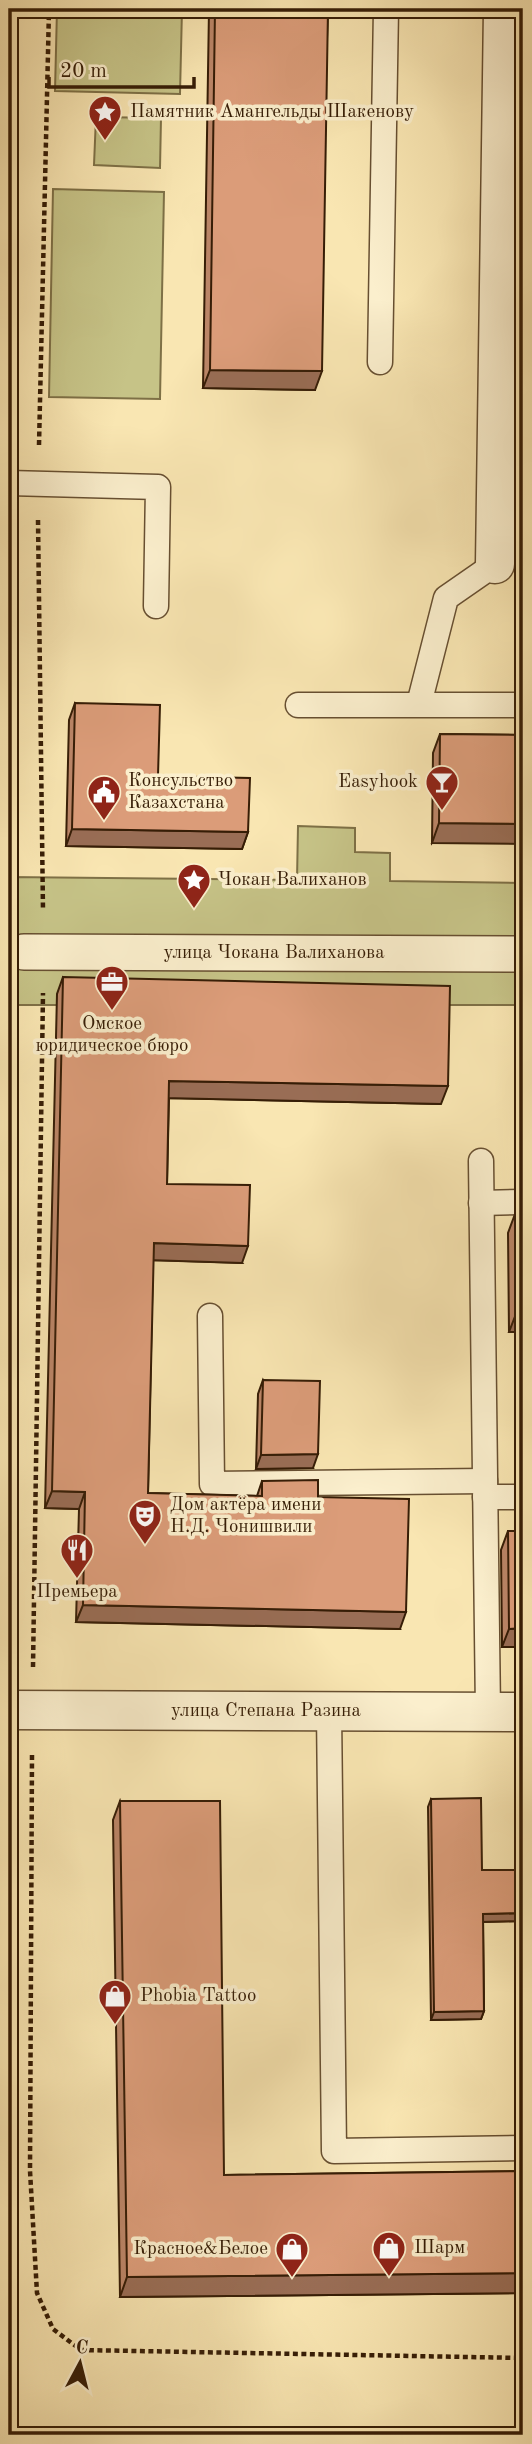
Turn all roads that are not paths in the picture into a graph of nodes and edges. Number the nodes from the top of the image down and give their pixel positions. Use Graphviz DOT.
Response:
graph roads {
  1 [pos="386,9"];
  2 [pos="503,9"];
  3 [pos="512,129"];
  4 [pos="380,362"];
  5 [pos="9,482"];
  6 [pos="495,564"];
  7 [pos="156,606"];
  8 [pos="419,704"];
  9 [pos="298,705"];
  10 [pos="523,705"];
  11 [pos="34,952"];
  12 [pos="523,954"];
  13 [pos="481,1161"];
  14 [pos="523,1202"];
  15 [pos="481,1203"];
  16 [pos="210,1316"];
  17 [pos="485,1489"];
  18 [pos="523,1497"];
  19 [pos="9,1710"];
  20 [pos="329,1711"];
  21 [pos="505,1712"];
  22 [pos="523,2148"];
  1 -- 4 [label="lane"];
  2 -- 3 [label="street"];
  3 -- 6 [label="street"];
  5 -- 7 [label="lane"];
  6 -- 8 [label="lane"];
  8 -- 9 [label="lane"];
  8 -- 10 [label="lane"];
  11 -- 12 [label="street, улица Чокана Валиханова"];
  13 -- 15 [label="lane"];
  14 -- 15 [label="lane"];
  15 -- 17 [label="lane"];
  16 -- 17 [label="lane"];
  17 -- 18 [label="lane"];
  17 -- 21 [label="lane"];
  19 -- 20 [label="street, улица Степана Разина"];
  20 -- 21 [label="street, улица Степана Разина"];
  20 -- 22 [label="lane"];
}
